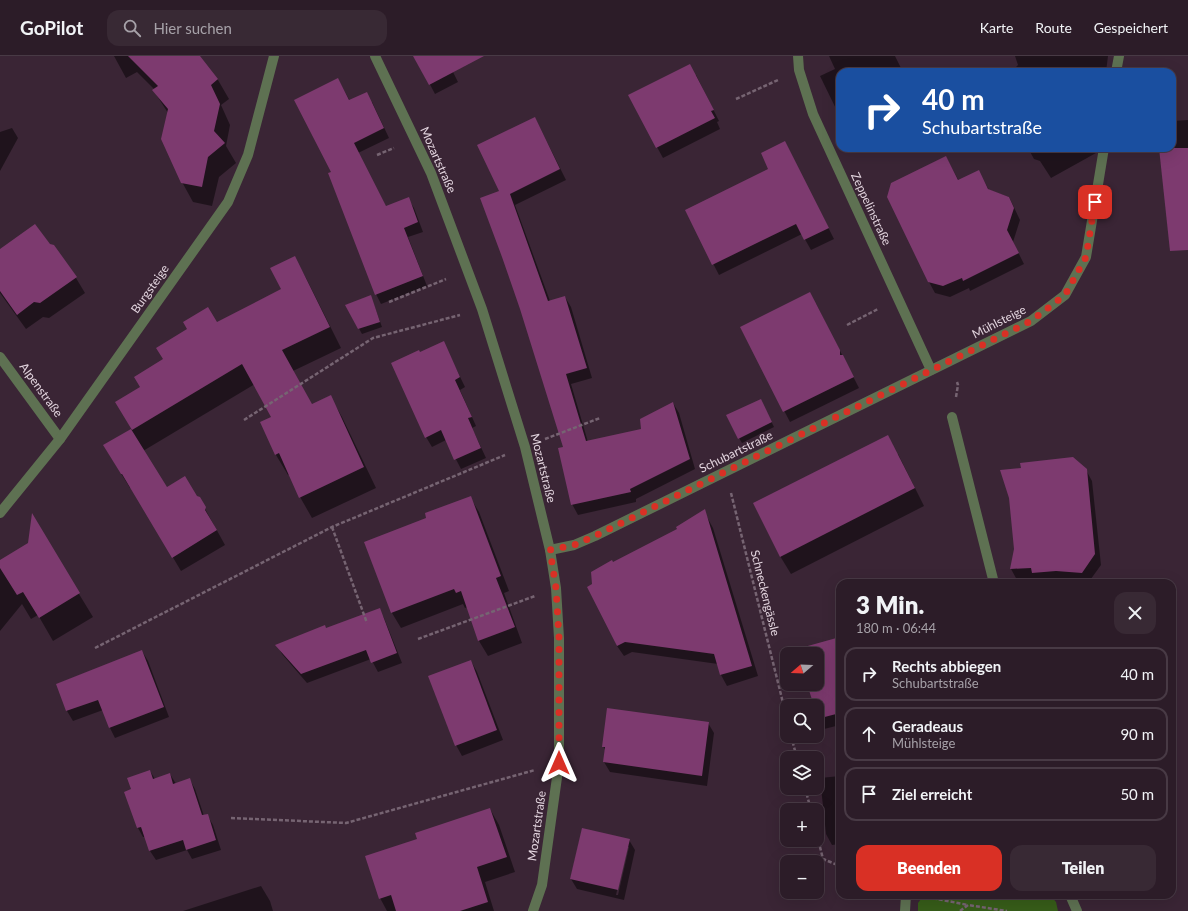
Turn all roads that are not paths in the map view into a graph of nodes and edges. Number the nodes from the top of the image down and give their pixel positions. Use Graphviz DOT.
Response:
graph roads {
  1 [pos="274,56"];
  2 [pos="375,56"];
  3 [pos="798,56"];
  4 [pos="1119,56"];
  5 [pos="1117,68"];
  6 [pos="1103,152"];
  7 [pos="0,356"];
  8 [pos="931,370"];
  9 [pos="952,417"];
  10 [pos="60,439"];
  11 [pos="0,513"];
  12 [pos="550,550"];
  13 [pos="993,579"];
  14 [pos="906,899"];
  15 [pos="1072,899"];
  16 [pos="533,911"];
  17 [pos="905,911"];
  18 [pos="1077,911"];
  1 -- 10 [label="street, Burgsteige"];
  2 -- 12 [label="street, Mozartstraße"];
  3 -- 8 [label="street, Zeppelinstraße"];
  4 -- 5 [label="street"];
  6 -- 8 [label="street, Mühlsteige"];
  7 -- 10 [label="street, Alpenstraße"];
  8 -- 12 [label="street, Schubartstraße"];
  9 -- 13 [label="street"];
  10 -- 11 [label="street, Burgsteige"];
  12 -- 16 [label="street, Mozartstraße"];
  14 -- 17 [label="street"];
  15 -- 18 [label="street"];
}
